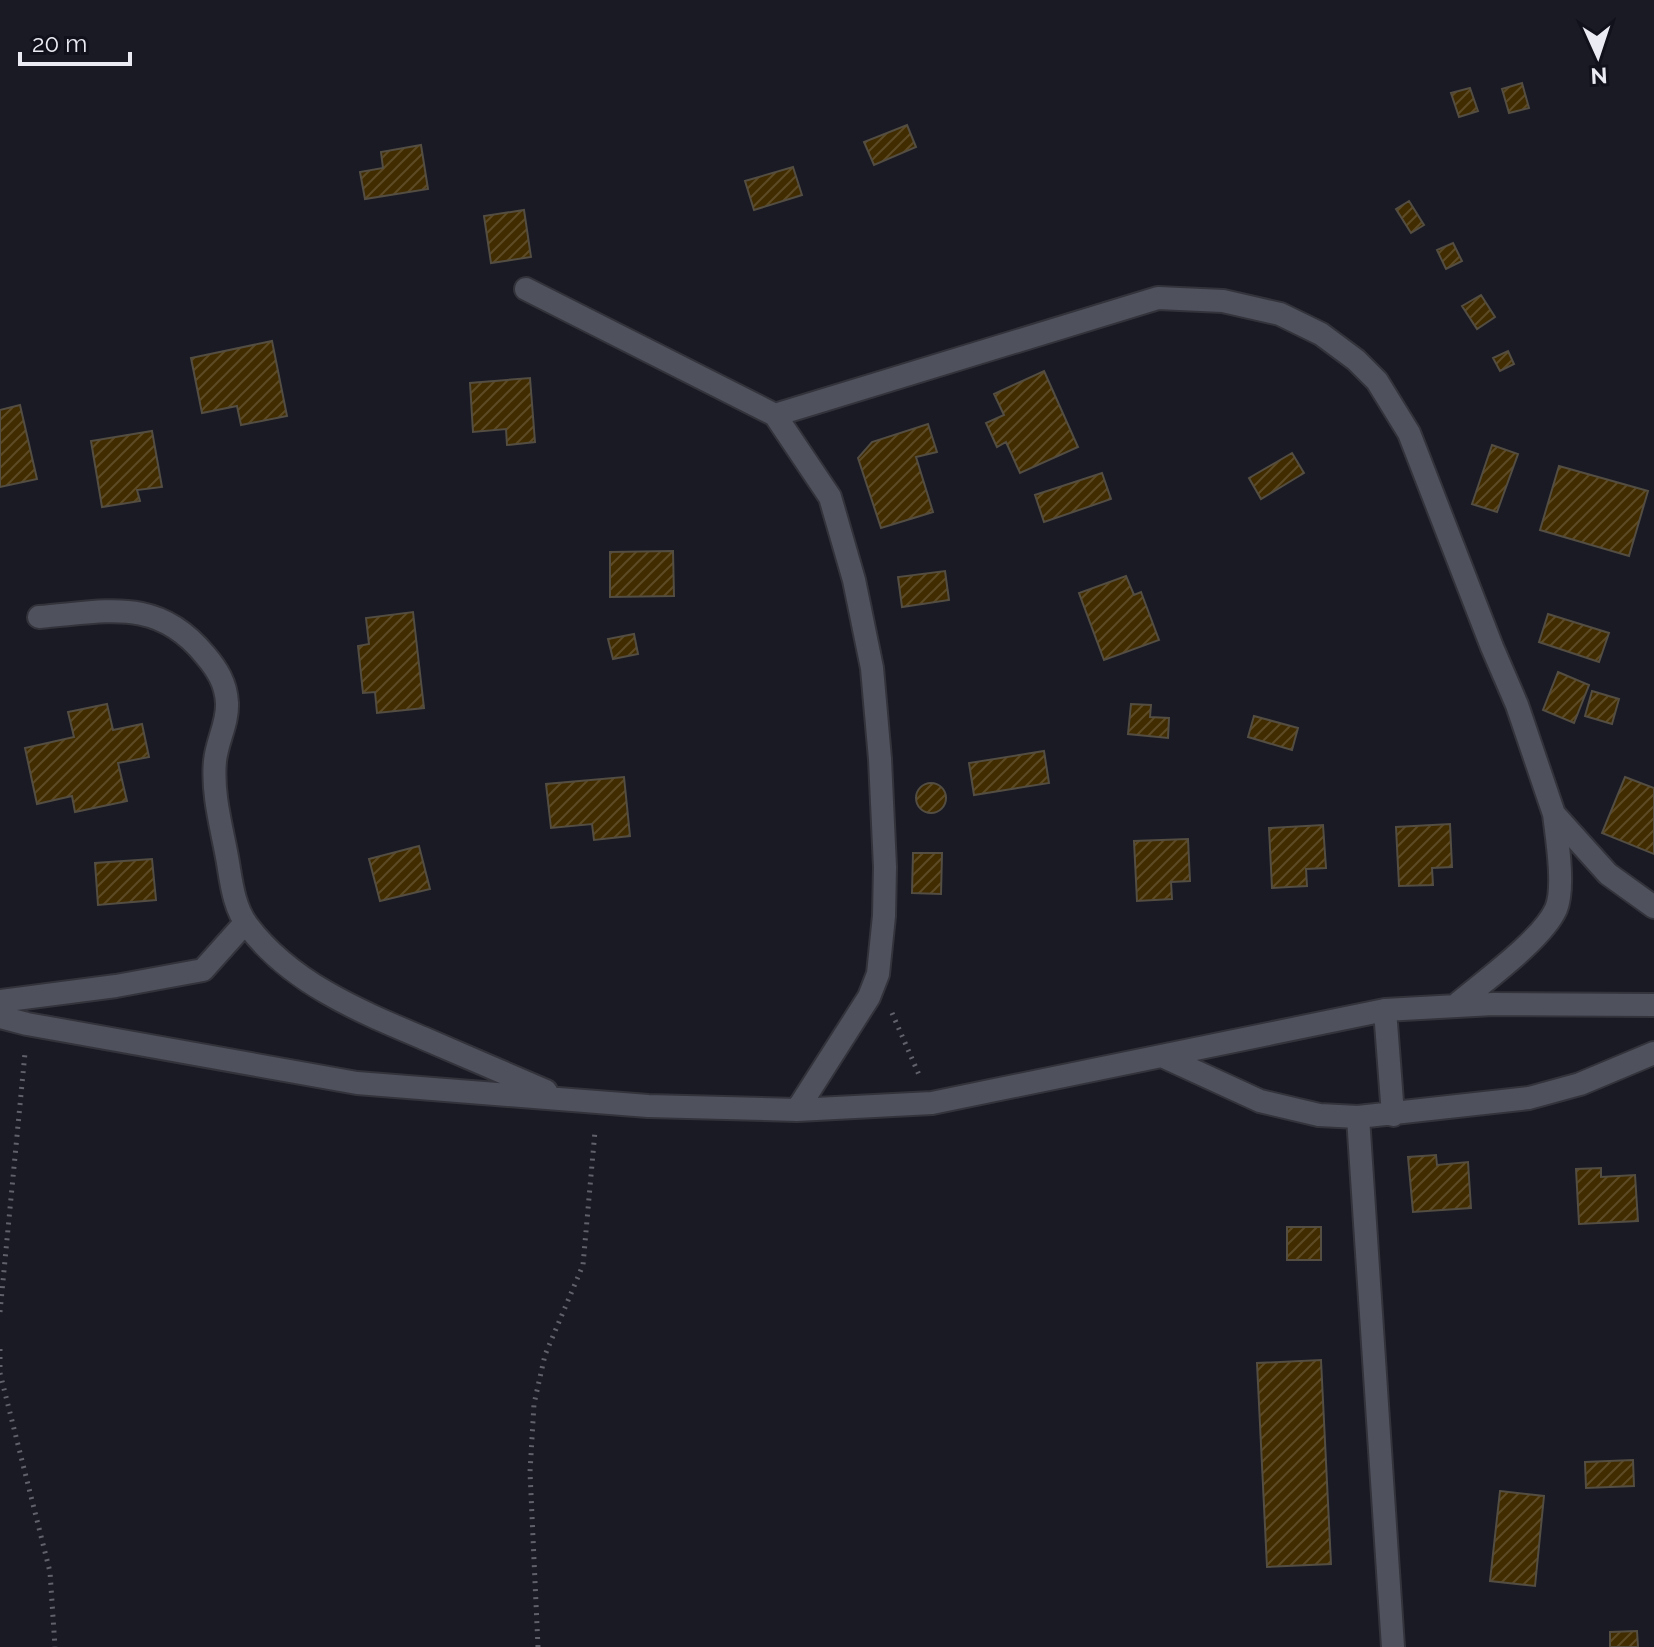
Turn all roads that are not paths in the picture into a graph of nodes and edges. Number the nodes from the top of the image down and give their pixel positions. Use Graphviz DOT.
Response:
graph roads {
  1 [pos="526,289"];
  2 [pos="775,415"];
  3 [pos="39,617"];
  4 [pos="1554,814"];
  5 [pos="1654,907"];
  6 [pos="245,923"];
  7 [pos="0,1001"];
  8 [pos="1456,1005"];
  9 [pos="1654,1005"];
  10 [pos="1385,1010"];
  11 [pos="0,1017"];
  12 [pos="1654,1053"];
  13 [pos="1162,1056"];
  14 [pos="565,1099"];
  15 [pos="797,1110"];
  16 [pos="1393,1115"];
  17 [pos="1358,1117"];
  18 [pos="1393,1647"];
  1 -- 2 [label="street"];
  2 -- 4 [label="street"];
  2 -- 15 [label="street"];
  3 -- 6 [label="street"];
  4 -- 5 [label="street"];
  4 -- 8 [label="street"];
  6 -- 7 [label="street"];
  6 -- 14 [label="street"];
  8 -- 9 [label="street"];
  8 -- 10 [label="street"];
  10 -- 13 [label="street"];
  10 -- 16 [label="street"];
  11 -- 14 [label="street"];
  12 -- 16 [label="street"];
  13 -- 15 [label="street"];
  13 -- 17 [label="street"];
  14 -- 15 [label="street"];
  16 -- 17 [label="street"];
  17 -- 18 [label="street"];
}
